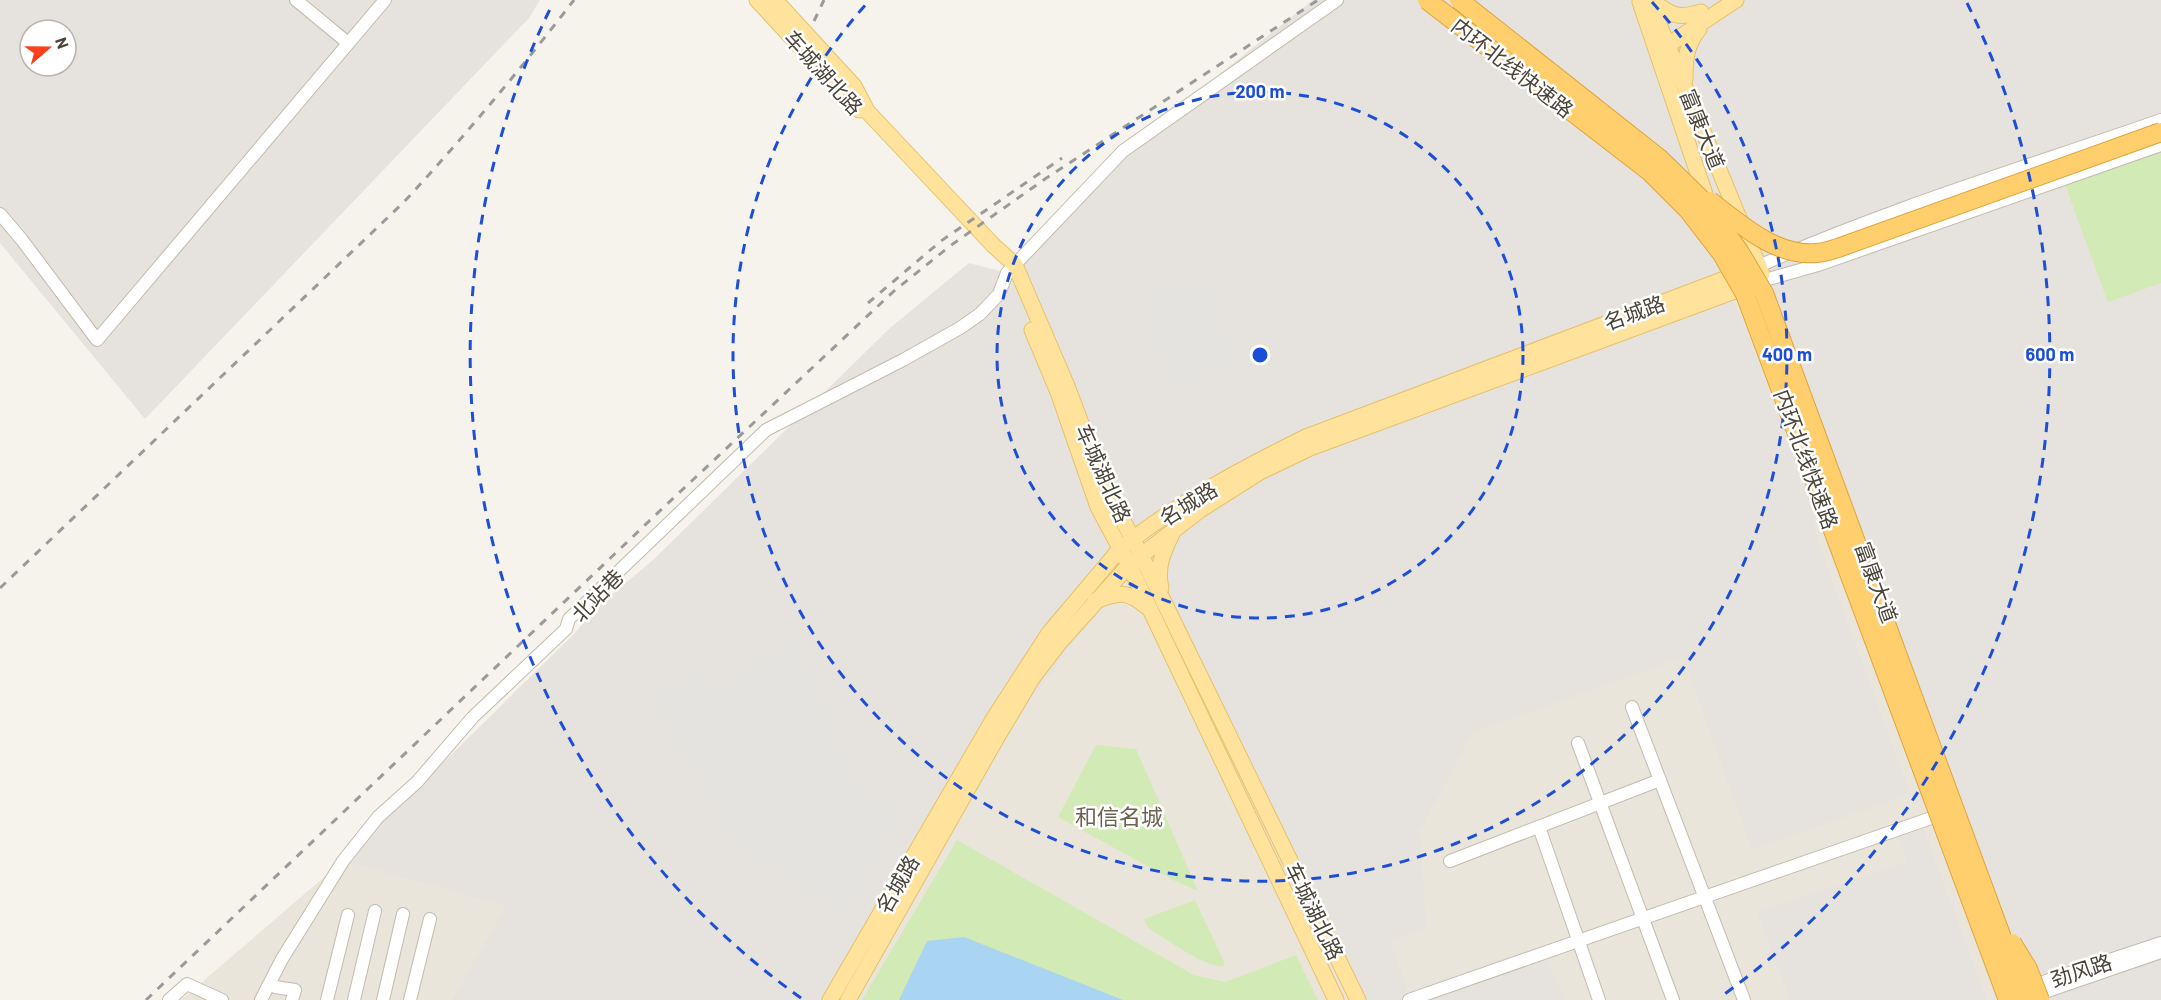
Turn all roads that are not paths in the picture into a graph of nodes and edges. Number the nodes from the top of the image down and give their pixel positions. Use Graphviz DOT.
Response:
graph roads {
  1 [pos="296,0"];
  2 [pos="385,0"];
  3 [pos="758,0"];
  4 [pos="776,0"];
  5 [pos="1337,0"];
  6 [pos="1427,0"];
  7 [pos="1459,0"];
  8 [pos="1639,0"];
  9 [pos="1650,0"];
  10 [pos="1719,0"];
  11 [pos="1736,0"];
  12 [pos="1704,16"];
  13 [pos="348,43"];
  14 [pos="1660,43"];
  15 [pos="1685,85"];
  16 [pos="2161,120"];
  17 [pos="2161,132"];
  18 [pos="2161,145"];
  19 [pos="1679,177"];
  20 [pos="0,214"];
  21 [pos="1011,269"];
  22 [pos="1762,273"];
  23 [pos="1736,283"];
  24 [pos="1790,348"];
  25 [pos="1764,357"];
  26 [pos="1058,392"];
  27 [pos="1120,513"];
  28 [pos="1161,519"];
  29 [pos="1175,529"];
  30 [pos="1133,538"];
  31 [pos="1120,549"];
  32 [pos="1141,555"];
  33 [pos="1129,565"];
  34 [pos="1104,568"];
  35 [pos="1163,600"];
  36 [pos="1095,601"];
  37 [pos="1149,609"];
  38 [pos="1632,707"];
  39 [pos="1578,743"];
  40 [pos="1660,780"];
  41 [pos="1601,803"];
  42 [pos="1934,817"];
  43 [pos="1539,827"];
  44 [pos="1964,858"];
  45 [pos="1449,861"];
  46 [pos="1704,897"];
  47 [pos="375,911"];
  48 [pos="403,914"];
  49 [pos="348,915"];
  50 [pos="430,919"];
  51 [pos="1642,919"];
  52 [pos="1578,941"];
  53 [pos="2161,943"];
  54 [pos="2161,952"];
  55 [pos="273,983"];
  56 [pos="2029,997"];
  57 [pos="2001,999"];
  58 [pos="168,1000"];
  59 [pos="222,1000"];
  60 [pos="261,1000"];
  61 [pos="270,1000"];
  62 [pos="292,1000"];
  63 [pos="327,1000"];
  64 [pos="354,1000"];
  65 [pos="383,1000"];
  66 [pos="410,1000"];
  67 [pos="830,1000"];
  68 [pos="848,1000"];
  69 [pos="1336,1000"];
  70 [pos="1358,1000"];
  71 [pos="1409,1000"];
  72 [pos="1599,1000"];
  73 [pos="1673,1000"];
  74 [pos="1744,1000"];
  1 -- 13 [label="street"];
  2 -- 13 [label="street"];
  3 -- 21 [label="main road, 车城湖北路"];
  4 -- 21 [label="main road, 车城湖北路"];
  5 -- 21 [label="street, 北站巷"];
  6 -- 44 [label="highway, 内环北线快速路, bridge"];
  7 -- 19 [label="highway, 内环北线快速路, bridge"];
  8 -- 14 [label="main road, 富康大道"];
  9 -- 12 [label="main road"];
  9 -- 14 [label="main road, 富康大道"];
  10 -- 12 [label="main road"];
  11 -- 12 [label="main road"];
  12 -- 14 [label="main road"];
  12 -- 15 [label="main road"];
  13 -- 20 [label="street"];
  14 -- 15 [label="main road, 富康大道"];
  14 -- 23 [label="main road, 富康大道"];
  15 -- 22 [label="main road, 富康大道"];
  16 -- 22 [label="street"];
  17 -- 19 [label="highway, bridge"];
  18 -- 22 [label="street"];
  19 -- 44 [label="highway, 内环北线快速路, bridge"];
  21 -- 26 [label="main road, 车城湖北路"];
  21 -- 27 [label="main road, 车城湖北路"];
  21 -- 55 [label="street, 北站巷"];
  22 -- 23 [label="main road, 名城路"];
  22 -- 24 [label="main road, 富康大道"];
  23 -- 25 [label="main road, 富康大道"];
  23 -- 28 [label="main road, 名城路"];
  23 -- 29 [label="main road, 名城路"];
  24 -- 25 [label="main road"];
  24 -- 56 [label="main road, 富康大道"];
  25 -- 42 [label="main road, 富康大道"];
  26 -- 31 [label="main road, 车城湖北路"];
  26 -- 34 [label="main road"];
  27 -- 28 [label="main road"];
  27 -- 30 [label="main road, 车城湖北路"];
  28 -- 30 [label="main road, 名城路"];
  29 -- 32 [label="main road, 名城路"];
  29 -- 35 [label="main road"];
  30 -- 31 [label="main road, 名城路"];
  30 -- 32 [label="main road, 车城湖北路"];
  31 -- 33 [label="main road, 车城湖北路"];
  31 -- 34 [label="main road, 名城路"];
  32 -- 33 [label="main road, 名城路"];
  32 -- 35 [label="main road, 车城湖北路"];
  33 -- 36 [label="main road, 名城路"];
  33 -- 37 [label="main road, 车城湖北路"];
  34 -- 67 [label="main road, 名城路"];
  35 -- 70 [label="main road, 车城湖北路"];
  36 -- 37 [label="main road"];
  36 -- 68 [label="main road, 名城路"];
  37 -- 69 [label="main road, 车城湖北路"];
  38 -- 40 [label="street"];
  39 -- 41 [label="street"];
  40 -- 41 [label="street"];
  40 -- 46 [label="street"];
  41 -- 43 [label="street"];
  41 -- 51 [label="street"];
  42 -- 46 [label="street"];
  42 -- 57 [label="main road, 富康大道"];
  43 -- 45 [label="street"];
  43 -- 52 [label="street"];
  44 -- 56 [label="highway, 内环北线快速路, bridge"];
  44 -- 57 [label="highway, 内环北线快速路, bridge"];
  46 -- 51 [label="street"];
  46 -- 74 [label="street"];
  47 -- 64 [label="street"];
  48 -- 65 [label="street"];
  49 -- 63 [label="street"];
  50 -- 66 [label="street"];
  51 -- 52 [label="street"];
  51 -- 73 [label="street"];
  52 -- 71 [label="street"];
  52 -- 72 [label="street"];
  53 -- 56 [label="street, 劲风路"];
  54 -- 56 [label="street, 劲风路"];
  55 -- 60 [label="street, 北站巷"];
  55 -- 61 [label="street"];
  55 -- 62 [label="street"];
  56 -- 57 [label="street, 劲风路"];
  58 -- 59 [label="street"];
}
